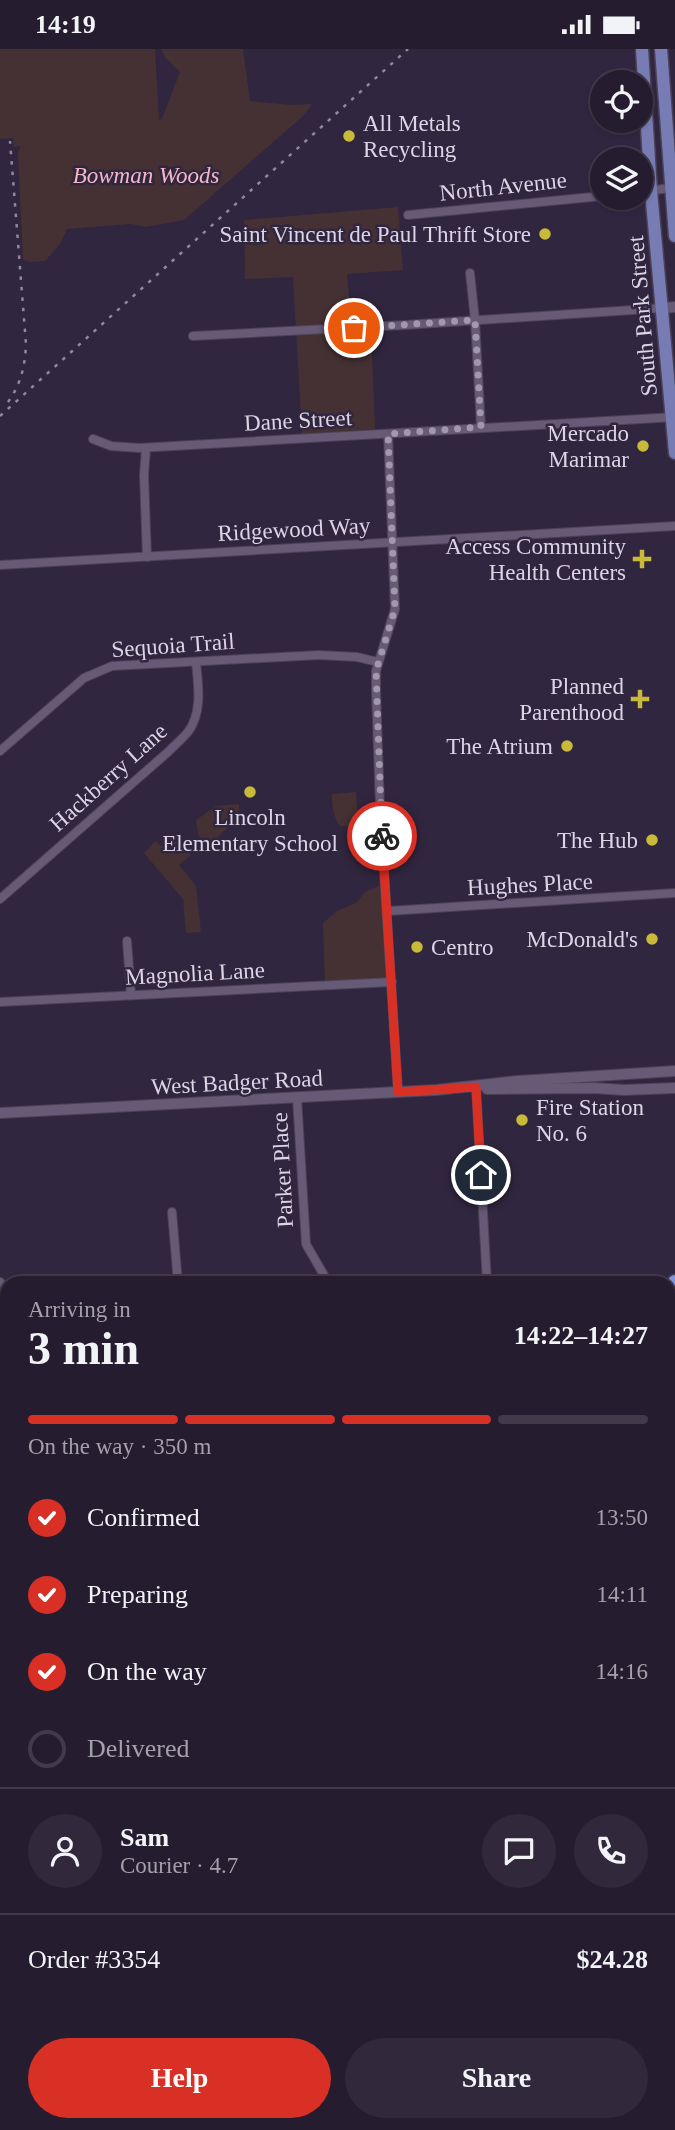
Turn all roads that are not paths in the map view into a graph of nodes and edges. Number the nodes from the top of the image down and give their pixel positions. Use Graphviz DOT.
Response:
graph roads {
  1 [pos="642,49"];
  2 [pos="661,49"];
  3 [pos="645,147"];
  4 [pos="670,188"];
  5 [pos="653,190"];
  6 [pos="590,198"];
  7 [pos="650,210"];
  8 [pos="408,215"];
  9 [pos="675,236"];
  10 [pos="470,273"];
  11 [pos="669,308"];
  12 [pos="475,320"];
  13 [pos="193,336"];
  14 [pos="674,417"];
  15 [pos="481,427"];
  16 [pos="388,434"];
  17 [pos="93,439"];
  18 [pos="146,448"];
  19 [pos="675,453"];
  20 [pos="675,526"];
  21 [pos="394,542"];
  22 [pos="147,557"];
  23 [pos="0,565"];
  24 [pos="196,662"];
  25 [pos="378,662"];
  26 [pos="0,751"];
  27 [pos="675,893"];
  28 [pos="0,898"];
  29 [pos="388,911"];
  30 [pos="127,941"];
  31 [pos="392,982"];
  32 [pos="131,995"];
  33 [pos="0,1002"];
  34 [pos="675,1071"];
  35 [pos="476,1087"];
  36 [pos="675,1088"];
  37 [pos="398,1092"];
  38 [pos="297,1098"];
  39 [pos="0,1113"];
  40 [pos="172,1212"];
  41 [pos="177,1276"];
  42 [pos="324,1276"];
  43 [pos="487,1276"];
  1 -- 3 [label="main road, South Park Street"];
  2 -- 4 [label="main road, South Park Street"];
  4 -- 5 [label="street"];
  4 -- 9 [label="main road, South Park Street"];
  6 -- 8 [label="street, North Avenue"];
  7 -- 11 [label="main road, South Park Street"];
  10 -- 12 [label="street"];
  11 -- 12 [label="street"];
  11 -- 14 [label="main road, South Park Street"];
  12 -- 13 [label="street"];
  12 -- 15 [label="street"];
  14 -- 15 [label="street, Dane Street"];
  14 -- 19 [label="main road, South Park Street"];
  15 -- 16 [label="street, Dane Street"];
  16 -- 18 [label="street, Dane Street"];
  16 -- 21 [label="street"];
  17 -- 18 [label="street, Dane Street"];
  18 -- 22 [label="street"];
  20 -- 21 [label="street, Ridgewood Way"];
  21 -- 22 [label="street, Ridgewood Way"];
  21 -- 25 [label="street"];
  22 -- 23 [label="street, Ridgewood Way"];
  24 -- 25 [label="street, Sequoia Trail"];
  24 -- 26 [label="street, Sequoia Trail"];
  24 -- 28 [label="street, Hackberry Lane"];
  25 -- 29 [label="street"];
  27 -- 29 [label="street, Hughes Place"];
  29 -- 31 [label="street"];
  30 -- 32 [label="street"];
  31 -- 32 [label="street, Magnolia Lane"];
  31 -- 37 [label="street"];
  32 -- 33 [label="street, Magnolia Lane"];
  34 -- 35 [label="street, West Badger Road"];
  35 -- 36 [label="street, West Badger Road"];
  35 -- 37 [label="street, West Badger Road"];
  35 -- 43 [label="street"];
  37 -- 38 [label="street, West Badger Road"];
  38 -- 39 [label="street, West Badger Road"];
  38 -- 42 [label="street, Parker Place"];
  40 -- 41 [label="street"];
}
